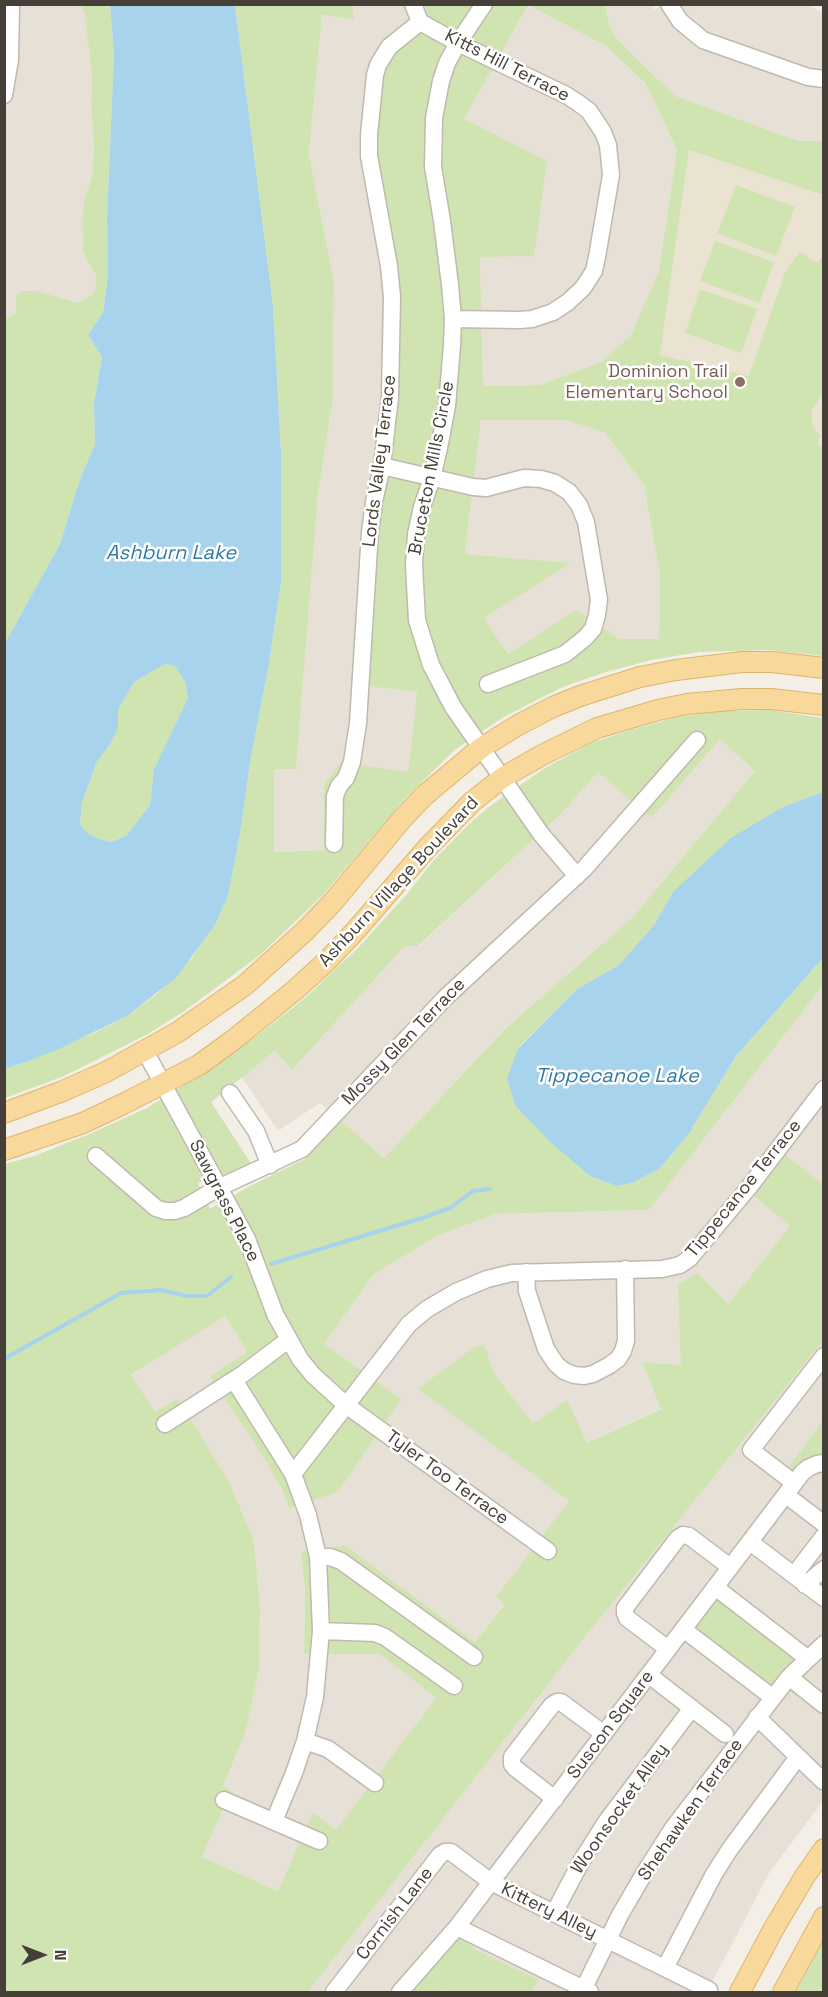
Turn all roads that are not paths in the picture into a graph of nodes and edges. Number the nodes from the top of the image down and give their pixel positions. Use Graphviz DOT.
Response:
graph roads {
  1 [pos="11,4"];
  2 [pos="413,4"];
  3 [pos="484,4"];
  4 [pos="669,4"];
  5 [pos="420,21"];
  6 [pos="458,43"];
  7 [pos="824,79"];
  8 [pos="4,94"];
  9 [pos="453,319"];
  10 [pos="382,466"];
  11 [pos="432,478"];
  12 [pos="824,668"];
  13 [pos="488,684"];
  14 [pos="824,705"];
  15 [pos="697,740"];
  16 [pos="481,748"];
  17 [pos="502,778"];
  18 [pos="334,844"];
  19 [pos="577,876"];
  20 [pos="145,1051"];
  21 [pos="163,1082"];
  22 [pos="824,1089"];
  23 [pos="230,1093"];
  24 [pos="4,1113"];
  25 [pos="4,1150"];
  26 [pos="96,1156"];
  27 [pos="270,1165"];
  28 [pos="218,1188"];
  29 [pos="625,1269"];
  30 [pos="526,1272"];
  31 [pos="288,1340"];
  32 [pos="824,1356"];
  33 [pos="234,1380"];
  34 [pos="346,1405"];
  35 [pos="165,1424"];
  36 [pos="824,1463"];
  37 [pos="293,1474"];
  38 [pos="790,1489"];
  39 [pos="824,1524"];
  40 [pos="824,1536"];
  41 [pos="750,1542"];
  42 [pos="548,1551"];
  43 [pos="318,1557"];
  44 [pos="730,1567"];
  45 [pos="824,1569"];
  46 [pos="800,1580"];
  47 [pos="715,1587"];
  48 [pos="824,1598"];
  49 [pos="683,1629"];
  50 [pos="321,1631"];
  51 [pos="824,1644"];
  52 [pos="668,1650"];
  53 [pos="474,1657"];
  54 [pos="807,1658"];
  55 [pos="649,1675"];
  56 [pos="789,1677"];
  57 [pos="454,1686"];
  58 [pos="772,1697"];
  59 [pos="824,1705"];
  60 [pos="692,1708"];
  61 [pos="757,1718"];
  62 [pos="604,1734"];
  63 [pos="725,1734"];
  64 [pos="305,1741"];
  65 [pos="798,1757"];
  66 [pos="823,1781"];
  67 [pos="375,1783"];
  68 [pos="555,1798"];
  69 [pos="224,1800"];
  70 [pos="274,1821"];
  71 [pos="319,1841"];
  72 [pos="824,1849"];
  73 [pos="491,1882"];
  74 [pos="554,1913"];
  75 [pos="824,1917"];
  76 [pos="457,1927"];
  77 [pos="608,1940"];
  78 [pos="665,1968"];
  79 [pos="710,1990"];
  80 [pos="585,1991"];
  81 [pos="334,1992"];
  82 [pos="400,1992"];
  83 [pos="740,1992"];
  84 [pos="783,1992"];
  1 -- 8 [label="street"];
  2 -- 5 [label="street"];
  3 -- 6 [label="street, Bruceton Mills Circle"];
  4 -- 7 [label="street"];
  5 -- 6 [label="street, Kitts Hill Terrace"];
  5 -- 10 [label="street, Lords Valley Terrace"];
  6 -- 9 [label="street, Bruceton Mills Circle"];
  6 -- 9 [label="street, Kitts Hill Terrace"];
  9 -- 11 [label="street, Bruceton Mills Circle"];
  10 -- 11 [label="street"];
  10 -- 18 [label="street, Lords Valley Terrace"];
  11 -- 13 [label="street"];
  11 -- 16 [label="street, Bruceton Mills Circle"];
  12 -- 16 [label="main road, Ashburn Village Boulevard"];
  14 -- 17 [label="main road, Ashburn Village Boulevard"];
  15 -- 19 [label="street, Mossy Glen Terrace"];
  16 -- 17 [label="street, Bruceton Mills Circle"];
  16 -- 20 [label="main road, Ashburn Village Boulevard"];
  17 -- 19 [label="street"];
  17 -- 21 [label="main road, Ashburn Village Boulevard"];
  19 -- 27 [label="street, Mossy Glen Terrace"];
  20 -- 21 [label="street, Sawgrass Place"];
  20 -- 24 [label="main road, Ashburn Village Boulevard"];
  21 -- 25 [label="main road, Ashburn Village Boulevard"];
  21 -- 28 [label="street, Sawgrass Place"];
  22 -- 29 [label="street, Tippecanoe Terrace"];
  23 -- 27 [label="street"];
  26 -- 28 [label="street, Mossy Glen Terrace"];
  27 -- 28 [label="street, Mossy Glen Terrace"];
  28 -- 31 [label="street, Sawgrass Place"];
  29 -- 30 [label="street, Tippecanoe Terrace"];
  29 -- 30 [label="street"];
  30 -- 34 [label="street, Tippecanoe Terrace"];
  31 -- 33 [label="street"];
  31 -- 34 [label="street, Sawgrass Place"];
  32 -- 38 [label="street"];
  33 -- 35 [label="street"];
  33 -- 37 [label="street"];
  34 -- 37 [label="street, Tippecanoe Terrace"];
  34 -- 42 [label="street, Tyler Too Terrace"];
  36 -- 38 [label="street, Suscon Square"];
  37 -- 43 [label="street"];
  38 -- 39 [label="street"];
  38 -- 41 [label="street, Suscon Square"];
  40 -- 46 [label="street"];
  41 -- 44 [label="street, Suscon Square"];
  41 -- 46 [label="street"];
  43 -- 50 [label="street"];
  43 -- 53 [label="street"];
  44 -- 47 [label="street, Suscon Square"];
  44 -- 52 [label="street"];
  45 -- 46 [label="street"];
  46 -- 48 [label="street"];
  47 -- 49 [label="street, Suscon Square"];
  47 -- 54 [label="street"];
  49 -- 52 [label="street, Suscon Square"];
  49 -- 58 [label="street"];
  50 -- 57 [label="street"];
  50 -- 64 [label="street"];
  51 -- 54 [label="street, Shehawken Terrace"];
  52 -- 55 [label="street, Suscon Square"];
  54 -- 56 [label="street, Shehawken Terrace"];
  55 -- 60 [label="street"];
  55 -- 62 [label="street, Suscon Square"];
  56 -- 58 [label="street, Shehawken Terrace"];
  56 -- 59 [label="street"];
  58 -- 61 [label="street, Shehawken Terrace"];
  60 -- 63 [label="street"];
  60 -- 74 [label="street, Woonsocket Alley"];
  61 -- 65 [label="street"];
  61 -- 77 [label="street, Shehawken Terrace"];
  62 -- 68 [label="street, Suscon Square"];
  62 -- 68 [label="street"];
  64 -- 67 [label="street"];
  64 -- 70 [label="street"];
  65 -- 66 [label="street"];
  65 -- 78 [label="street"];
  68 -- 73 [label="street, Suscon Square"];
  69 -- 70 [label="street"];
  70 -- 71 [label="street"];
  72 -- 83 [label="main road"];
  73 -- 74 [label="street, Kittery Alley"];
  73 -- 76 [label="street, Suscon Square"];
  73 -- 81 [label="street, Cornish Lane"];
  74 -- 77 [label="street, Kittery Alley"];
  75 -- 84 [label="main road"];
  76 -- 80 [label="street"];
  76 -- 82 [label="street, Suscon Square"];
  77 -- 78 [label="street, Kittery Alley"];
  77 -- 80 [label="street, Shehawken Terrace"];
  78 -- 79 [label="street, Kittery Alley"];
}
